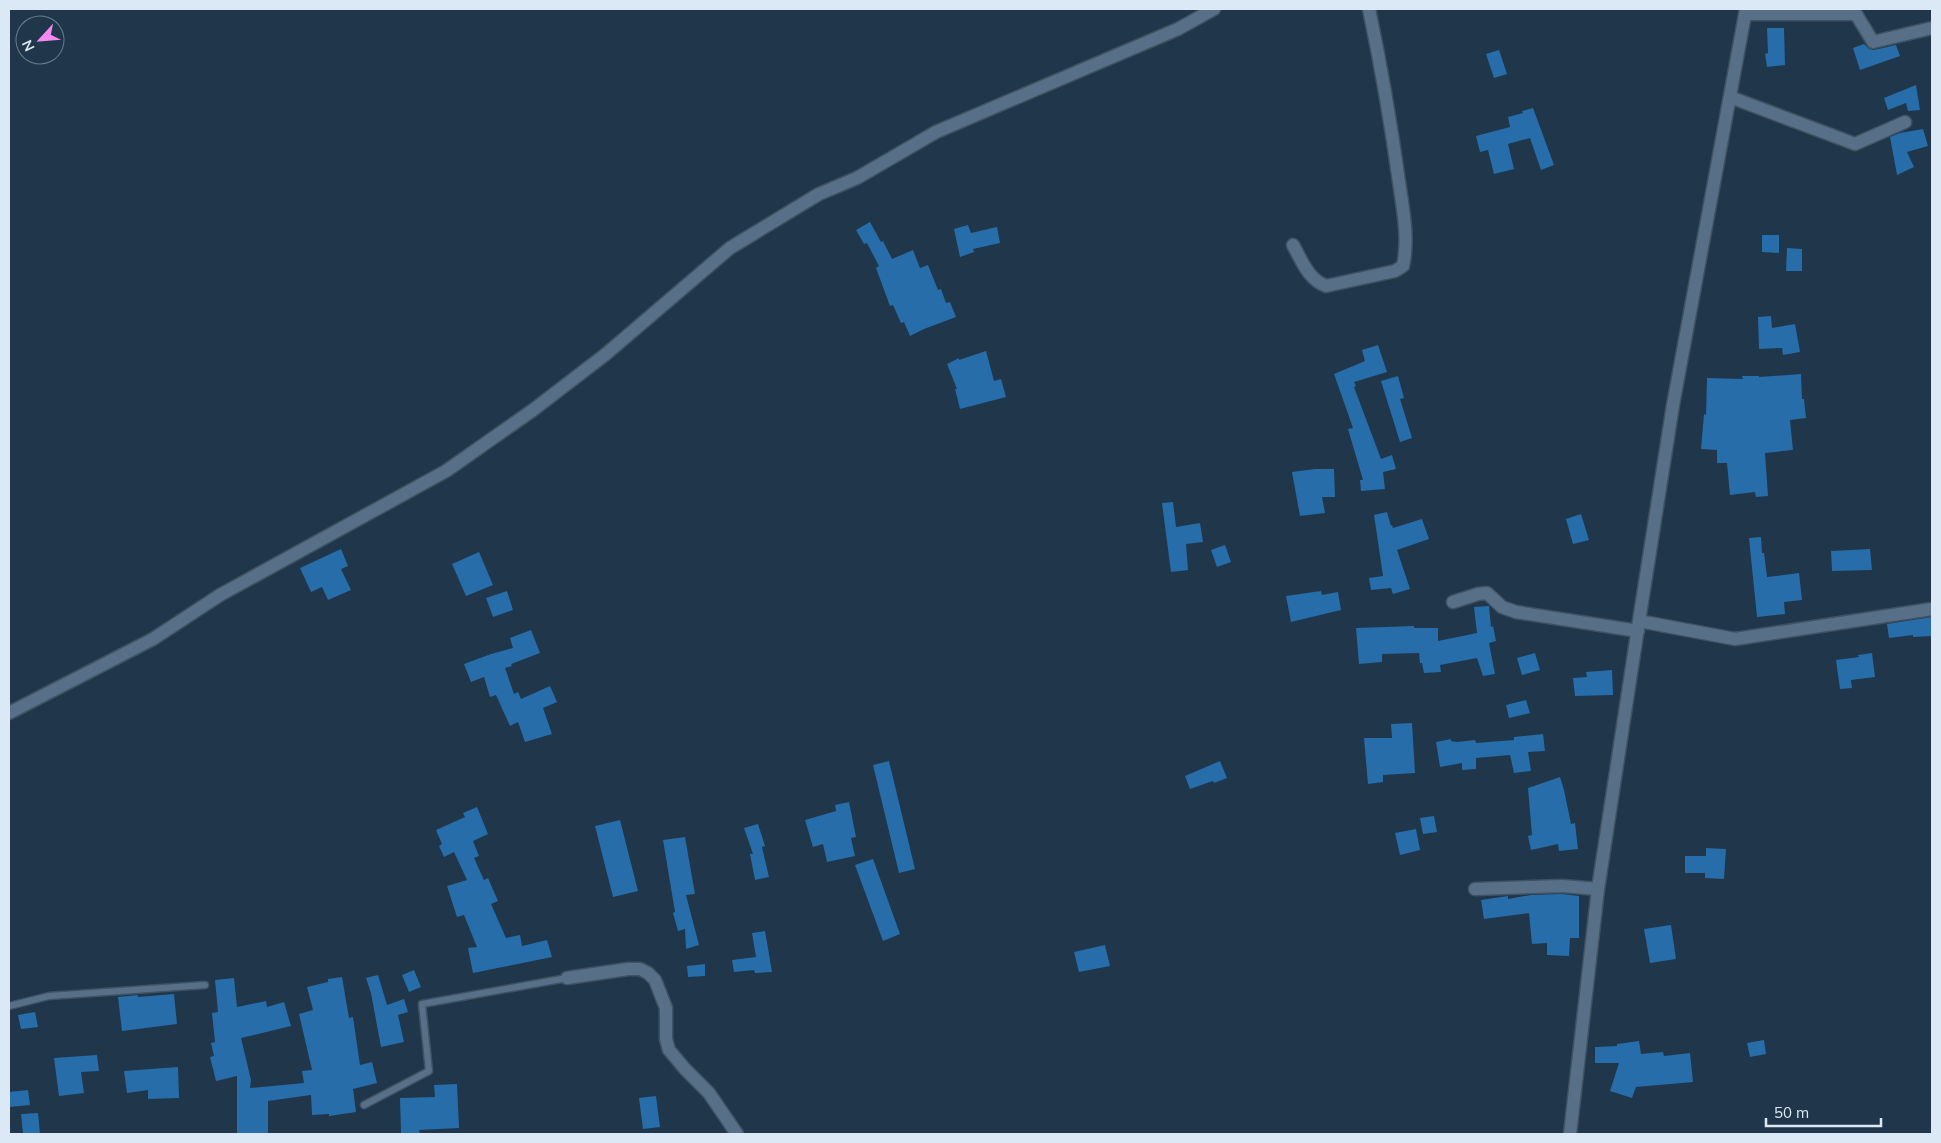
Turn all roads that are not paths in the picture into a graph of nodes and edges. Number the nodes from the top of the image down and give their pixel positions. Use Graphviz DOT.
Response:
graph roads {
  1 [pos="1214,9"];
  2 [pos="1369,9"];
  3 [pos="1746,12"];
  4 [pos="1932,28"];
  5 [pos="1730,97"];
  6 [pos="1905,122"];
  7 [pos="1294,245"];
  8 [pos="1454,602"];
  9 [pos="1932,609"];
  10 [pos="1638,626"];
  11 [pos="9,713"];
  12 [pos="1475,889"];
  13 [pos="1598,889"];
  14 [pos="567,978"];
  15 [pos="205,985"];
  16 [pos="9,1006"];
  17 [pos="364,1105"];
  18 [pos="737,1134"];
  19 [pos="1570,1134"];
  1 -- 11 [label="street"];
  2 -- 7 [label="street"];
  3 -- 4 [label="street"];
  3 -- 5 [label="street"];
  5 -- 6 [label="street"];
  5 -- 10 [label="street"];
  8 -- 10 [label="street"];
  9 -- 10 [label="street"];
  10 -- 13 [label="street"];
  12 -- 13 [label="street"];
  13 -- 19 [label="street"];
  14 -- 17 [label="lane"];
  14 -- 18 [label="street"];
  15 -- 16 [label="lane"];
}
